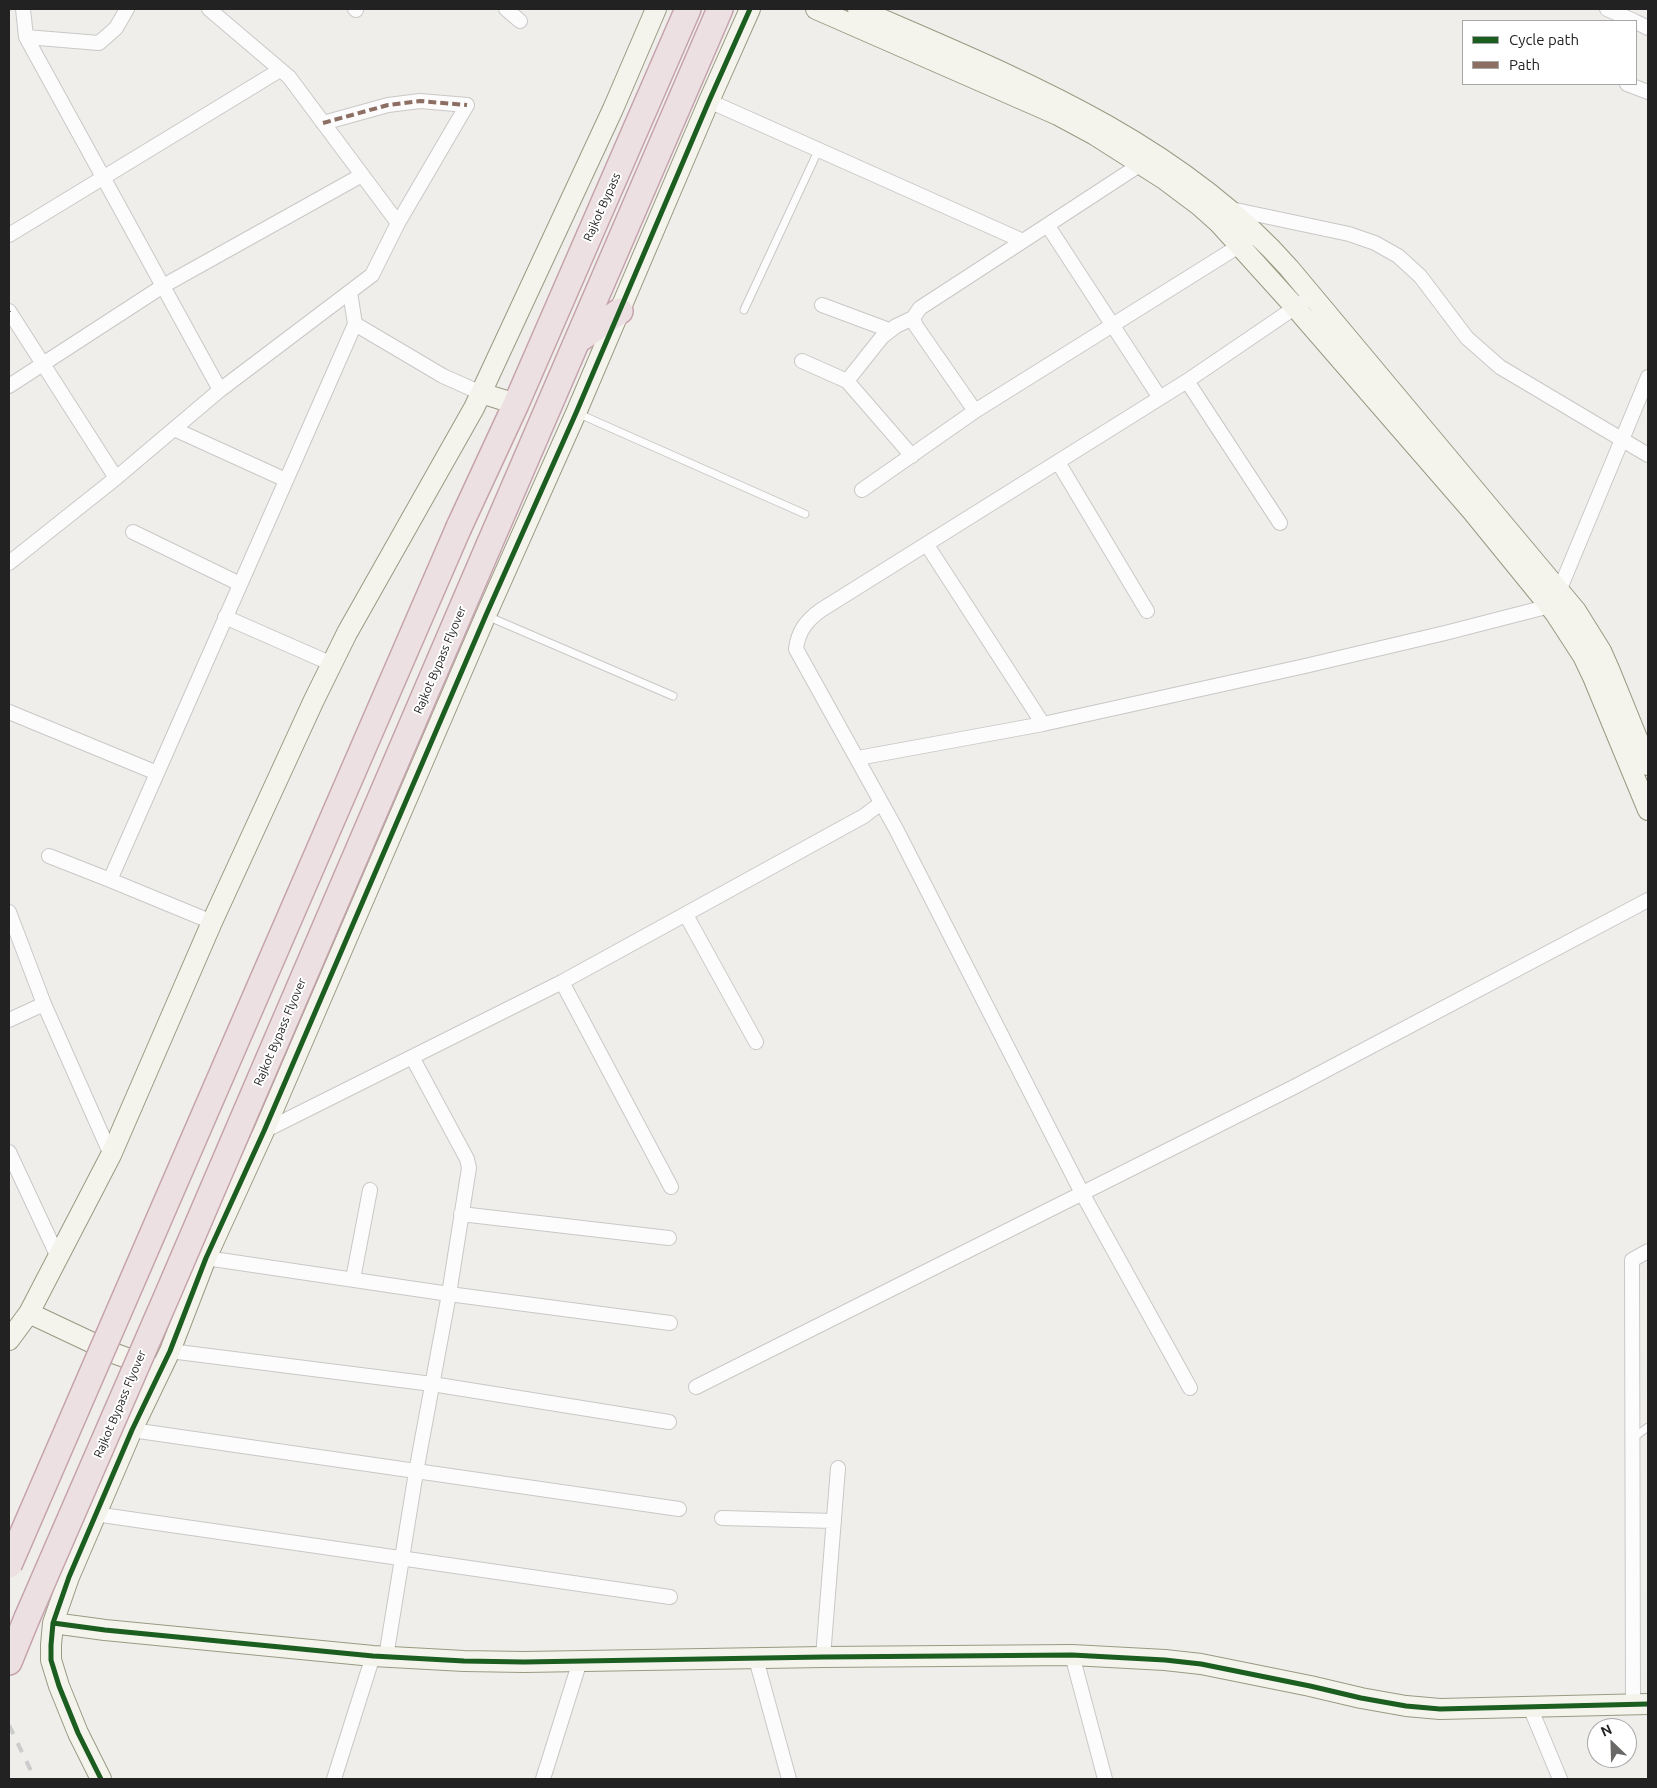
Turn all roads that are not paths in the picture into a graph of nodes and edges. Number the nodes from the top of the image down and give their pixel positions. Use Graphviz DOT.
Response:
graph roads {
  1 [pos="23,9"];
  2 [pos="127,9"];
  3 [pos="209,9"];
  4 [pos="506,9"];
  5 [pos="656,9"];
  6 [pos="688,9"];
  7 [pos="720,9"];
  8 [pos="750,9"];
  9 [pos="816,9"];
  10 [pos="858,9"];
  11 [pos="1607,9"];
  12 [pos="520,20"];
  13 [pos="1631,20"];
  14 [pos="26,37"];
  15 [pos="280,70"];
  16 [pos="1630,85"];
  17 [pos="1648,92"];
  18 [pos="708,101"];
  19 [pos="323,123"];
  20 [pos="818,151"];
  21 [pos="1141,164"];
  22 [pos="362,174"];
  23 [pos="104,178"];
  24 [pos="1200,206"];
  25 [pos="1230,209"];
  26 [pos="398,223"];
  27 [pos="1048,226"];
  28 [pos="9,235"];
  29 [pos="1258,235"];
  30 [pos="1023,242"];
  31 [pos="1240,245"];
  32 [pos="163,286"];
  33 [pos="350,292"];
  34 [pos="1312,296"];
  35 [pos="822,305"];
  36 [pos="1295,307"];
  37 [pos="744,310"];
  38 [pos="9,311"];
  39 [pos="620,311"];
  40 [pos="913,318"];
  41 [pos="355,324"];
  42 [pos="1113,326"];
  43 [pos="889,330"];
  44 [pos="577,342"];
  45 [pos="802,361"];
  46 [pos="44,364"];
  47 [pos="1648,377"];
  48 [pos="848,381"];
  49 [pos="1186,382"];
  50 [pos="9,386"];
  51 [pos="220,390"];
  52 [pos="481,393"];
  53 [pos="1160,398"];
  54 [pos="551,402"];
  55 [pos="516,404"];
  56 [pos="975,411"];
  57 [pos="576,413"];
  58 [pos="174,429"];
  59 [pos="1622,440"];
  60 [pos="1648,455"];
  61 [pos="912,456"];
  62 [pos="1058,462"];
  63 [pos="116,478"];
  64 [pos="286,480"];
  65 [pos="862,490"];
  66 [pos="805,514"];
  67 [pos="1280,523"];
  68 [pos="133,532"];
  69 [pos="927,544"];
  70 [pos="9,563"];
  71 [pos="240,584"];
  72 [pos="1555,598"];
  73 [pos="1147,610"];
  74 [pos="486,616"];
  75 [pos="225,617"];
  76 [pos="332,664"];
  77 [pos="673,696"];
  78 [pos="9,712"];
  79 [pos="1043,724"];
  80 [pos="858,758"];
  81 [pos="1648,765"];
  82 [pos="157,774"];
  83 [pos="881,803"];
  84 [pos="1648,810"];
  85 [pos="48,856"];
  86 [pos="110,880"];
  87 [pos="1648,900"];
  88 [pos="9,912"];
  89 [pos="686,915"];
  90 [pos="212,922"];
  91 [pos="562,982"];
  92 [pos="44,1004"];
  93 [pos="9,1020"];
  94 [pos="756,1042"];
  95 [pos="412,1057"];
  96 [pos="264,1131"];
  97 [pos="9,1152"];
  98 [pos="111,1155"];
  99 [pos="671,1187"];
  100 [pos="370,1190"];
  101 [pos="1082,1193"];
  102 [pos="461,1214"];
  103 [pos="669,1238"];
  104 [pos="1648,1251"];
  105 [pos="58,1257"];
  106 [pos="206,1258"];
  107 [pos="353,1279"];
  108 [pos="449,1294"];
  109 [pos="29,1313"];
  110 [pos="670,1323"];
  111 [pos="9,1340"];
  112 [pos="166,1360"];
  113 [pos="432,1384"];
  114 [pos="696,1387"];
  115 [pos="1190,1388"];
  116 [pos="669,1422"];
  117 [pos="1648,1428"];
  118 [pos="132,1430"];
  119 [pos="1633,1439"];
  120 [pos="838,1468"];
  121 [pos="416,1472"];
  122 [pos="679,1509"];
  123 [pos="95,1514"];
  124 [pos="722,1518"];
  125 [pos="834,1521"];
  126 [pos="402,1559"];
  127 [pos="9,1565"];
  128 [pos="670,1598"];
  129 [pos="53,1623"];
  130 [pos="1072,1655"];
  131 [pos="380,1656"];
  132 [pos="823,1657"];
  133 [pos="756,1659"];
  134 [pos="580,1661"];
  135 [pos="9,1662"];
  136 [pos="1641,1704"];
  137 [pos="1530,1707"];
  138 [pos="101,1779"];
  139 [pos="334,1779"];
  140 [pos="543,1779"];
  141 [pos="789,1779"];
  142 [pos="1105,1779"];
  143 [pos="1560,1779"];
  1 -- 14 [label="street"];
  2 -- 14 [label="street"];
  3 -- 15 [label="street"];
  4 -- 12 [label="street"];
  5 -- 52 [label="street"];
  6 -- 55 [label="highway, Rajkot Bypass"];
  7 -- 44 [label="highway"];
  8 -- 18 [label="street"];
  9 -- 21 [label="street"];
  10 -- 25 [label="street"];
  11 -- 13 [label="street"];
  14 -- 23 [label="street"];
  15 -- 19 [label="street"];
  15 -- 23 [label="street"];
  16 -- 17 [label="street"];
  18 -- 20 [label="street"];
  18 -- 39 [label="street"];
  19 -- 22 [label="street"];
  19 -- 26 [label="street"];
  20 -- 30 [label="street"];
  20 -- 37 [label="lane"];
  21 -- 24 [label="street"];
  21 -- 27 [label="street"];
  22 -- 26 [label="street"];
  22 -- 32 [label="street"];
  23 -- 28 [label="street"];
  23 -- 32 [label="street"];
  24 -- 25 [label="street"];
  24 -- 31 [label="street"];
  25 -- 29 [label="street"];
  25 -- 59 [label="street"];
  26 -- 33 [label="street"];
  27 -- 30 [label="street"];
  27 -- 42 [label="street"];
  29 -- 31 [label="street"];
  29 -- 34 [label="street"];
  30 -- 40 [label="street"];
  31 -- 36 [label="street"];
  31 -- 42 [label="street"];
  32 -- 46 [label="street"];
  32 -- 51 [label="street"];
  33 -- 41 [label="street"];
  33 -- 51 [label="street"];
  34 -- 36 [label="street"];
  34 -- 72 [label="street"];
  35 -- 43 [label="street"];
  36 -- 49 [label="street"];
  36 -- 72 [label="street"];
  38 -- 46 [label="street"];
  39 -- 44 [label="highway"];
  39 -- 57 [label="street"];
  40 -- 43 [label="street"];
  40 -- 56 [label="street"];
  41 -- 52 [label="street"];
  41 -- 64 [label="street"];
  42 -- 53 [label="street"];
  42 -- 56 [label="street"];
  43 -- 48 [label="street"];
  44 -- 54 [label="highway"];
  45 -- 48 [label="street"];
  46 -- 50 [label="street"];
  46 -- 63 [label="street"];
  47 -- 59 [label="street"];
  48 -- 61 [label="street"];
  49 -- 53 [label="street"];
  49 -- 67 [label="street"];
  51 -- 58 [label="street"];
  52 -- 55 [label="street"];
  52 -- 76 [label="street"];
  53 -- 62 [label="street"];
  54 -- 57 [label="street"];
  54 -- 135 [label="highway, Rajkot Bypass Flyover, bridge"];
  55 -- 127 [label="highway, bridge"];
  56 -- 61 [label="street"];
  57 -- 66 [label="lane"];
  57 -- 74 [label="street"];
  58 -- 63 [label="street"];
  58 -- 64 [label="street"];
  59 -- 60 [label="street"];
  59 -- 72 [label="street"];
  61 -- 65 [label="street"];
  62 -- 69 [label="street"];
  62 -- 73 [label="street"];
  63 -- 70 [label="street"];
  64 -- 71 [label="street"];
  68 -- 71 [label="street"];
  69 -- 79 [label="street"];
  69 -- 80 [label="street"];
  71 -- 75 [label="street"];
  72 -- 79 [label="street"];
  72 -- 81 [label="street"];
  72 -- 84 [label="street"];
  74 -- 77 [label="lane"];
  74 -- 96 [label="street"];
  75 -- 76 [label="street"];
  75 -- 82 [label="street"];
  76 -- 90 [label="street"];
  78 -- 82 [label="street"];
  79 -- 80 [label="street"];
  80 -- 83 [label="street"];
  82 -- 86 [label="street"];
  83 -- 89 [label="street"];
  83 -- 101 [label="street"];
  85 -- 86 [label="street"];
  86 -- 90 [label="street"];
  87 -- 101 [label="street"];
  88 -- 92 [label="street"];
  89 -- 91 [label="street"];
  89 -- 94 [label="street"];
  90 -- 98 [label="street"];
  91 -- 95 [label="street"];
  91 -- 99 [label="street"];
  92 -- 93 [label="street"];
  92 -- 98 [label="street"];
  95 -- 96 [label="street"];
  95 -- 102 [label="street"];
  96 -- 106 [label="street"];
  97 -- 105 [label="street"];
  98 -- 105 [label="street"];
  100 -- 107 [label="street"];
  101 -- 114 [label="street"];
  101 -- 115 [label="street"];
  102 -- 103 [label="street"];
  102 -- 108 [label="street"];
  104 -- 119 [label="street"];
  105 -- 109 [label="street"];
  106 -- 107 [label="street"];
  106 -- 112 [label="street"];
  107 -- 108 [label="street"];
  108 -- 110 [label="street"];
  108 -- 113 [label="street"];
  109 -- 111 [label="street"];
  109 -- 112 [label="street"];
  112 -- 113 [label="street"];
  112 -- 118 [label="street"];
  113 -- 116 [label="street"];
  113 -- 121 [label="street"];
  117 -- 119 [label="lane"];
  118 -- 121 [label="street"];
  118 -- 123 [label="street"];
  119 -- 136 [label="street"];
  120 -- 125 [label="street"];
  121 -- 122 [label="street"];
  121 -- 126 [label="street"];
  123 -- 126 [label="street"];
  123 -- 129 [label="street"];
  124 -- 125 [label="street"];
  125 -- 132 [label="street"];
  126 -- 128 [label="street"];
  126 -- 131 [label="street"];
  129 -- 131 [label="street"];
  129 -- 138 [label="street"];
  130 -- 132 [label="street"];
  130 -- 137 [label="street"];
  130 -- 142 [label="street"];
  131 -- 134 [label="street"];
  131 -- 139 [label="street"];
  132 -- 133 [label="street"];
  133 -- 134 [label="street"];
  133 -- 141 [label="street"];
  134 -- 140 [label="street"];
  136 -- 137 [label="street"];
  137 -- 143 [label="street"];
}
